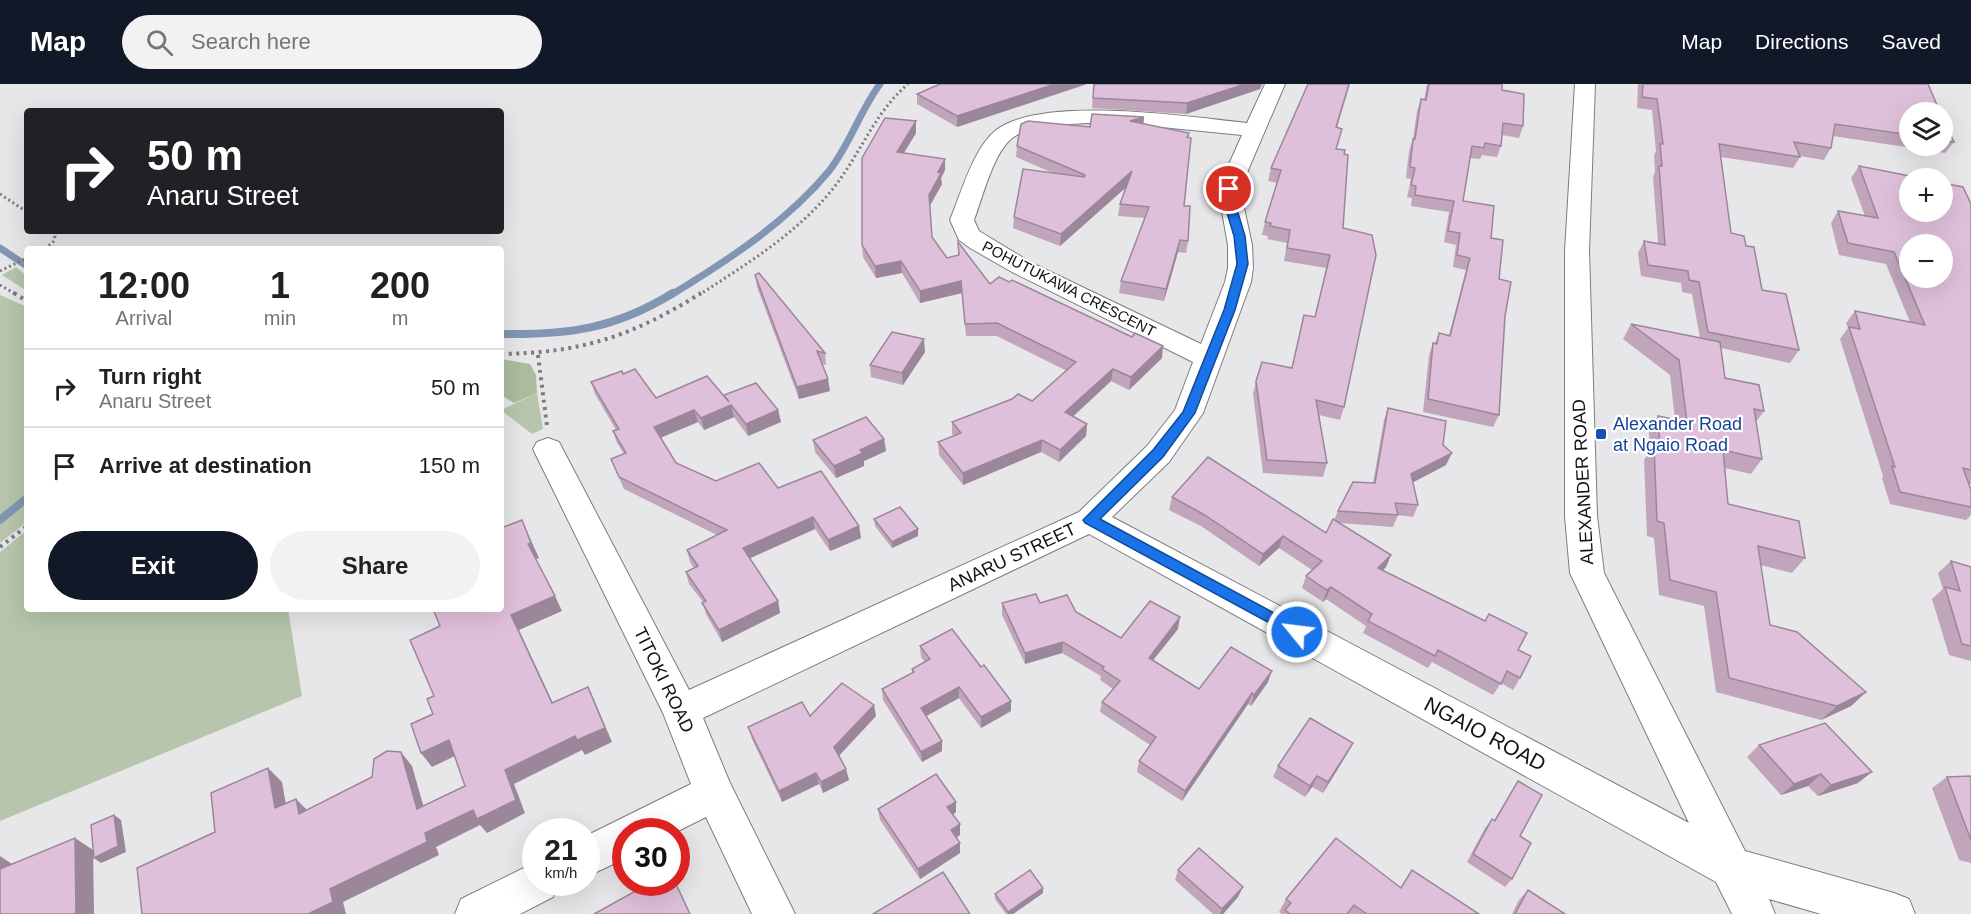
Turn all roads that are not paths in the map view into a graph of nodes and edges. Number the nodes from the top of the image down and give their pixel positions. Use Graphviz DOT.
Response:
graph roads {
  1 [pos="1275,84"];
  2 [pos="1585,84"];
  3 [pos="1253,130"];
  4 [pos="1209,359"];
  5 [pos="548,449"];
  6 [pos="1090,520"];
  7 [pos="681,711"];
  8 [pos="714,792"];
  9 [pos="663,818"];
  10 [pos="1732,868"];
  11 [pos="522,890"];
  12 [pos="476,914"];
  13 [pos="774,914"];
  14 [pos="1754,914"];
  15 [pos="1894,914"];
  1 -- 3 [label="street, ANARU STREET"];
  2 -- 10 [label="street, ALEXANDER ROAD"];
  3 -- 4 [label="street, ANARU STREET"];
  3 -- 4 [label="street, POHUTUKAWA CRESCENT"];
  4 -- 6 [label="street, ANARU STREET"];
  5 -- 7 [label="street, TITOKI ROAD"];
  6 -- 7 [label="street, ANARU STREET"];
  6 -- 10 [label="street, NGAIO ROAD"];
  7 -- 8 [label="street, TITOKI ROAD"];
  8 -- 9 [label="street"];
  8 -- 13 [label="street, TITOKI ROAD"];
  10 -- 14 [label="street, ALEXANDER ROAD"];
  10 -- 15 [label="street, NGAIO ROAD"];
  11 -- 12 [label="street"];
}
